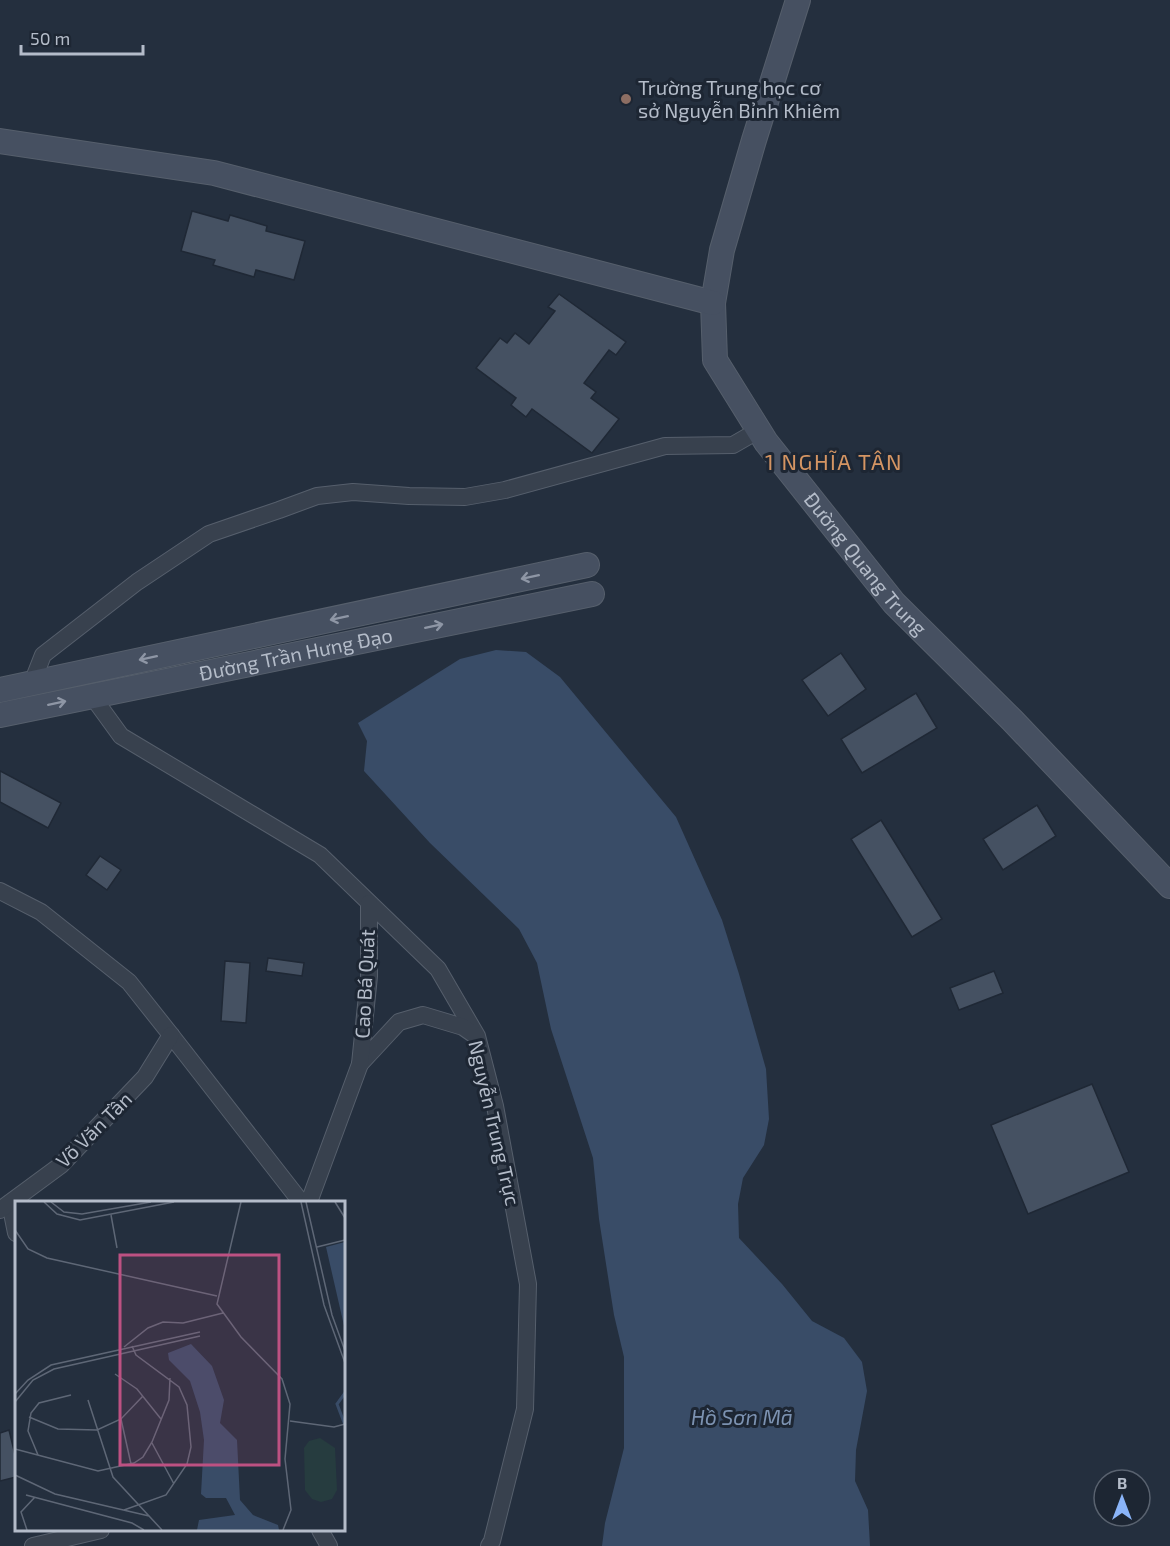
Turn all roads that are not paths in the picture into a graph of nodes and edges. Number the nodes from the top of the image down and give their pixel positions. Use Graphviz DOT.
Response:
graph roads {
  1 [pos="798,0"];
  2 [pos="0,141"];
  3 [pos="713,303"];
  4 [pos="759,430"];
  5 [pos="587,565"];
  6 [pos="592,594"];
  7 [pos="395,606"];
  8 [pos="401,633"];
  9 [pos="87,671"];
  10 [pos="32,683"];
  11 [pos="0,690"];
  12 [pos="92,696"];
  13 [pos="0,715"];
  14 [pos="1170,886"];
  15 [pos="0,891"];
  16 [pos="369,903"];
  17 [pos="171,1035"];
  18 [pos="477,1036"];
  19 [pos="360,1064"];
  20 [pos="299,1201"];
  21 [pos="310,1201"];
  22 [pos="5,1207"];
  23 [pos="15,1231"];
  24 [pos="321,1531"];
  25 [pos="79,1532"];
  26 [pos="33,1546"];
  27 [pos="329,1546"];
  28 [pos="489,1546"];
  1 -- 3 [label="street, Đường Quang Trung"];
  2 -- 3 [label="street"];
  3 -- 4 [label="street, Đường Quang Trung"];
  4 -- 10 [label="street"];
  4 -- 14 [label="street, Đường Quang Trung"];
  5 -- 7 [label="street, Đường Trần Hưng Đạo, one-way"];
  8 -- 6 [label="street, Đường Trần Hưng Đạo, one-way"];
  7 -- 8 [label="street"];
  7 -- 9 [label="street, Đường Trần Hưng Đạo, one-way"];
  8 -- 12 [label="street, Đường Trần Hưng Đạo"];
  9 -- 10 [label="street, Đường Trần Hưng Đạo"];
  9 -- 12 [label="street"];
  10 -- 11 [label="street, Đường Trần Hưng Đạo"];
  13 -- 12 [label="street, Đường Trần Hưng Đạo, one-way"];
  12 -- 16 [label="street, Nguyễn Trung Trực"];
  15 -- 17 [label="street"];
  16 -- 18 [label="street, Nguyễn Trung Trực"];
  16 -- 19 [label="street, Cao Bá Quát"];
  17 -- 20 [label="street"];
  17 -- 22 [label="street, Võ Văn Tần"];
  18 -- 19 [label="street, Cao Bá Quát"];
  18 -- 28 [label="street, Nguyễn Trung Trực"];
  19 -- 21 [label="street, Cao Bá Quát"];
  22 -- 23 [label="street"];
  24 -- 27 [label="street"];
  25 -- 26 [label="street"];
}
